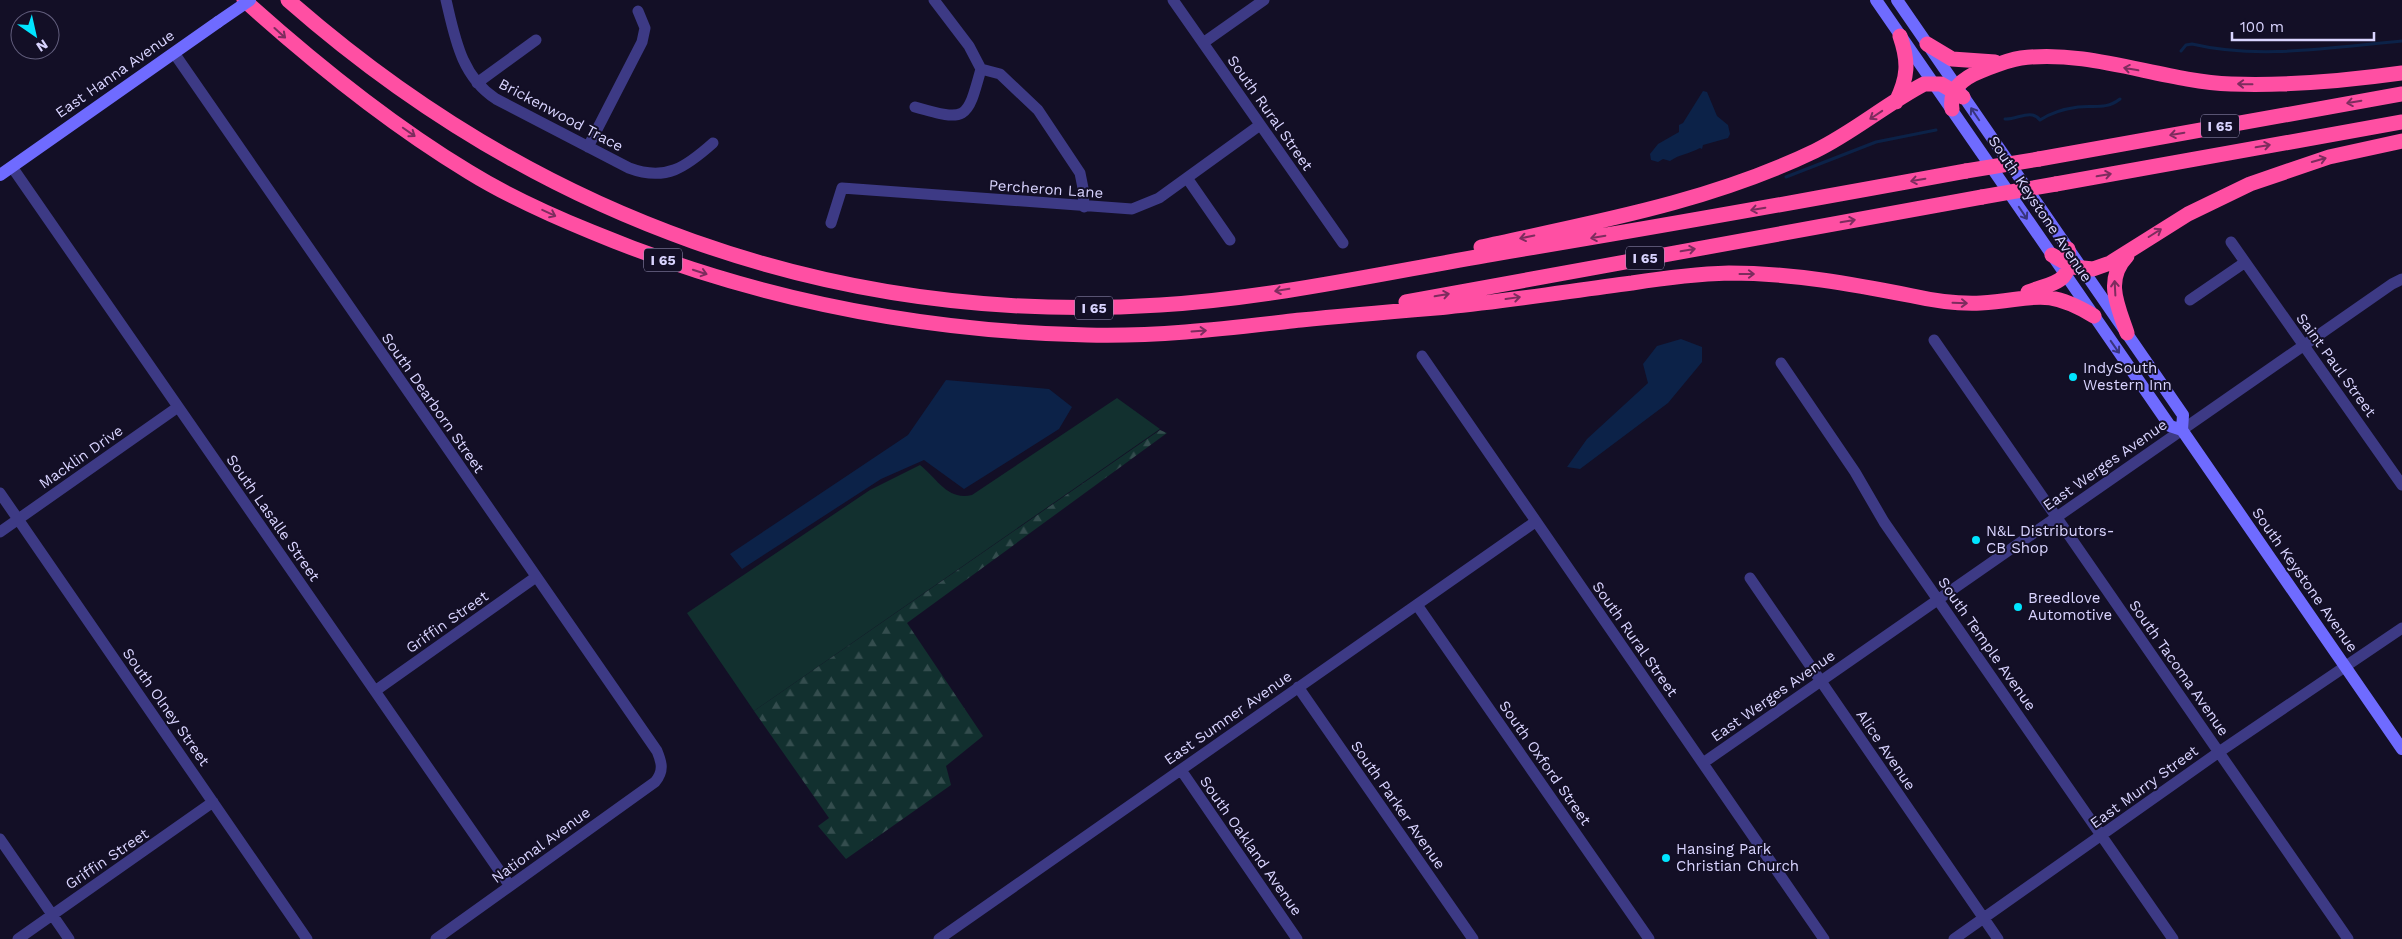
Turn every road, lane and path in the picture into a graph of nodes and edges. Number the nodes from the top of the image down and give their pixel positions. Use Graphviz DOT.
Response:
graph roads {
  1 [pos="244,0"];
  2 [pos="250,0"];
  3 [pos="288,0"];
  4 [pos="446,0"];
  5 [pos="934,0"];
  6 [pos="1173,0"];
  7 [pos="1264,0"];
  8 [pos="1876,0"];
  9 [pos="1897,0"];
  10 [pos="638,11"];
  11 [pos="1900,36"];
  12 [pos="536,40"];
  13 [pos="1203,43"];
  14 [pos="1927,44"];
  15 [pos="174,53"];
  16 [pos="2004,62"];
  17 [pos="981,69"];
  18 [pos="2402,73"];
  19 [pos="477,83"];
  20 [pos="1933,83"];
  21 [pos="1958,92"];
  22 [pos="2402,94"];
  23 [pos="1896,102"];
  24 [pos="915,107"];
  25 [pos="1952,109"];
  26 [pos="2402,122"];
  27 [pos="1260,125"];
  28 [pos="2402,141"];
  29 [pos="713,143"];
  30 [pos="588,147"];
  31 [pos="12,166"];
  32 [pos="0,175"];
  33 [pos="1187,178"];
  34 [pos="1084,207"];
  35 [pos="831,223"];
  36 [pos="1230,240"];
  37 [pos="2231,242"];
  38 [pos="1343,243"];
  39 [pos="2135,247"];
  40 [pos="2068,249"];
  41 [pos="2052,255"];
  42 [pos="2244,263"];
  43 [pos="2072,270"];
  44 [pos="2402,279"];
  45 [pos="1307,286"];
  46 [pos="2013,299"];
  47 [pos="2190,300"];
  48 [pos="2094,316"];
  49 [pos="1308,320"];
  50 [pos="2127,334"];
  51 [pos="1934,340"];
  52 [pos="2303,346"];
  53 [pos="1422,356"];
  54 [pos="1781,362"];
  55 [pos="178,407"];
  56 [pos="2182,430"];
  57 [pos="2402,485"];
  58 [pos="0,493"];
  59 [pos="2057,518"];
  60 [pos="18,519"];
  61 [pos="1535,522"];
  62 [pos="0,532"];
  63 [pos="536,578"];
  64 [pos="1750,578"];
  65 [pos="1938,599"];
  66 [pos="1417,604"];
  67 [pos="2402,628"];
  68 [pos="2345,666"];
  69 [pos="1821,681"];
  70 [pos="1298,687"];
  71 [pos="375,691"];
  72 [pos="2402,749"];
  73 [pos="2219,752"];
  74 [pos="1703,763"];
  75 [pos="1181,770"];
  76 [pos="662,772"];
  77 [pos="213,802"];
  78 [pos="2102,836"];
  79 [pos="0,839"];
  80 [pos="510,886"];
  81 [pos="52,915"];
  82 [pos="1984,918"];
  83 [pos="18,939"];
  84 [pos="69,939"];
  85 [pos="307,939"];
  86 [pos="436,939"];
  87 [pos="938,939"];
  88 [pos="1297,939"];
  89 [pos="1473,939"];
  90 [pos="1648,939"];
  91 [pos="1824,939"];
  92 [pos="1954,939"];
  93 [pos="1998,939"];
  94 [pos="2173,939"];
  95 [pos="2348,939"];
  1 -- 49 [label="highway, I 65, one-way"];
  2 -- 15 [label="main road, East Hanna Avenue, bridge"];
  45 -- 3 [label="highway, I 65, one-way"];
  4 -- 19 [label="street, Brickenwood Trace"];
  5 -- 17 [label="street"];
  6 -- 13 [label="street, South Rural Street"];
  7 -- 13 [label="street"];
  8 -- 11 [label="main road, South Keystone Avenue"];
  9 -- 14 [label="main road, South Keystone Avenue"];
  10 -- 30 [label="street"];
  11 -- 20 [label="main road, South Keystone Avenue"];
  11 -- 23 [label="highway"];
  12 -- 19 [label="street"];
  13 -- 27 [label="street, South Rural Street"];
  14 -- 16 [label="highway"];
  14 -- 21 [label="main road, South Keystone Avenue"];
  15 -- 31 [label="main road, East Hanna Avenue"];
  15 -- 63 [label="street, South Dearborn Street"];
  18 -- 16 [label="highway, one-way"];
  16 -- 21 [label="highway"];
  17 -- 24 [label="street"];
  17 -- 34 [label="street"];
  19 -- 30 [label="street, Brickenwood Trace"];
  20 -- 21 [label="highway"];
  20 -- 23 [label="highway"];
  20 -- 25 [label="main road, South Keystone Avenue"];
  21 -- 25 [label="highway"];
  40 -- 21 [label="main road, South Keystone Avenue, one-way"];
  22 -- 45 [label="highway, I 65, one-way, bridge"];
  23 -- 45 [label="highway, one-way"];
  25 -- 41 [label="main road, South Keystone Avenue, one-way"];
  49 -- 26 [label="highway, I 65, one-way, bridge"];
  27 -- 33 [label="street, Percheron Lane"];
  27 -- 38 [label="street, South Rural Street"];
  39 -- 28 [label="highway, one-way"];
  29 -- 30 [label="street, Brickenwood Trace"];
  31 -- 32 [label="main road, East Hanna Avenue"];
  31 -- 55 [label="street, South Lasalle Street"];
  33 -- 34 [label="street, Percheron Lane"];
  33 -- 36 [label="street"];
  34 -- 35 [label="street, Percheron Lane"];
  37 -- 42 [label="street, Saint Paul Street"];
  39 -- 43 [label="highway"];
  50 -- 39 [label="highway, one-way"];
  40 -- 43 [label="highway"];
  41 -- 43 [label="highway"];
  42 -- 47 [label="street"];
  42 -- 52 [label="street, Saint Paul Street"];
  43 -- 46 [label="highway"];
  43 -- 48 [label="main road, South Keystone Avenue"];
  43 -- 50 [label="main road, South Keystone Avenue"];
  44 -- 52 [label="street, East Werges Avenue"];
  46 -- 48 [label="highway"];
  49 -- 46 [label="highway, one-way"];
  48 -- 56 [label="main road, South Keystone Avenue, one-way"];
  50 -- 56 [label="main road, South Keystone Avenue"];
  51 -- 59 [label="street, South Tacoma Avenue"];
  52 -- 56 [label="street, East Werges Avenue"];
  52 -- 57 [label="street, Saint Paul Street"];
  53 -- 61 [label="street, South Rural Street"];
  54 -- 65 [label="street, South Temple Avenue"];
  55 -- 60 [label="street, Macklin Drive"];
  55 -- 71 [label="street, South Lasalle Street"];
  56 -- 59 [label="street, East Werges Avenue"];
  56 -- 68 [label="main road, South Keystone Avenue"];
  58 -- 60 [label="street, South Olney Street"];
  59 -- 65 [label="street, East Werges Avenue"];
  59 -- 73 [label="street, South Tacoma Avenue"];
  60 -- 62 [label="street, Macklin Drive"];
  60 -- 77 [label="street, South Olney Street"];
  61 -- 66 [label="street, East Sumner Avenue"];
  61 -- 74 [label="street, South Rural Street"];
  63 -- 71 [label="street, Griffin Street"];
  63 -- 76 [label="street, South Dearborn Street"];
  64 -- 69 [label="street, Alice Avenue"];
  65 -- 69 [label="street, East Werges Avenue"];
  65 -- 78 [label="street, South Temple Avenue"];
  66 -- 70 [label="street, East Sumner Avenue"];
  66 -- 90 [label="street, South Oxford Street"];
  67 -- 68 [label="street, East Murry Street"];
  68 -- 72 [label="main road, South Keystone Avenue"];
  68 -- 73 [label="street, East Murry Street"];
  69 -- 74 [label="street, East Werges Avenue"];
  69 -- 82 [label="street, Alice Avenue"];
  70 -- 75 [label="street, East Sumner Avenue"];
  70 -- 89 [label="street, South Parker Avenue"];
  71 -- 80 [label="street, South Lasalle Street"];
  73 -- 78 [label="street, East Murry Street"];
  73 -- 95 [label="street, South Tacoma Avenue"];
  74 -- 91 [label="street, South Rural Street"];
  75 -- 87 [label="street, East Sumner Avenue"];
  75 -- 88 [label="street, South Oakland Avenue"];
  76 -- 80 [label="street, National Avenue"];
  77 -- 81 [label="street, Griffin Street"];
  77 -- 85 [label="street, South Olney Street"];
  78 -- 82 [label="street, East Murry Street"];
  78 -- 94 [label="street, South Temple Avenue"];
  79 -- 81 [label="street"];
  80 -- 86 [label="street, National Avenue"];
  81 -- 83 [label="street, Griffin Street"];
  81 -- 84 [label="street"];
  82 -- 92 [label="street, East Murry Street"];
  82 -- 93 [label="street, Alice Avenue"];
}
